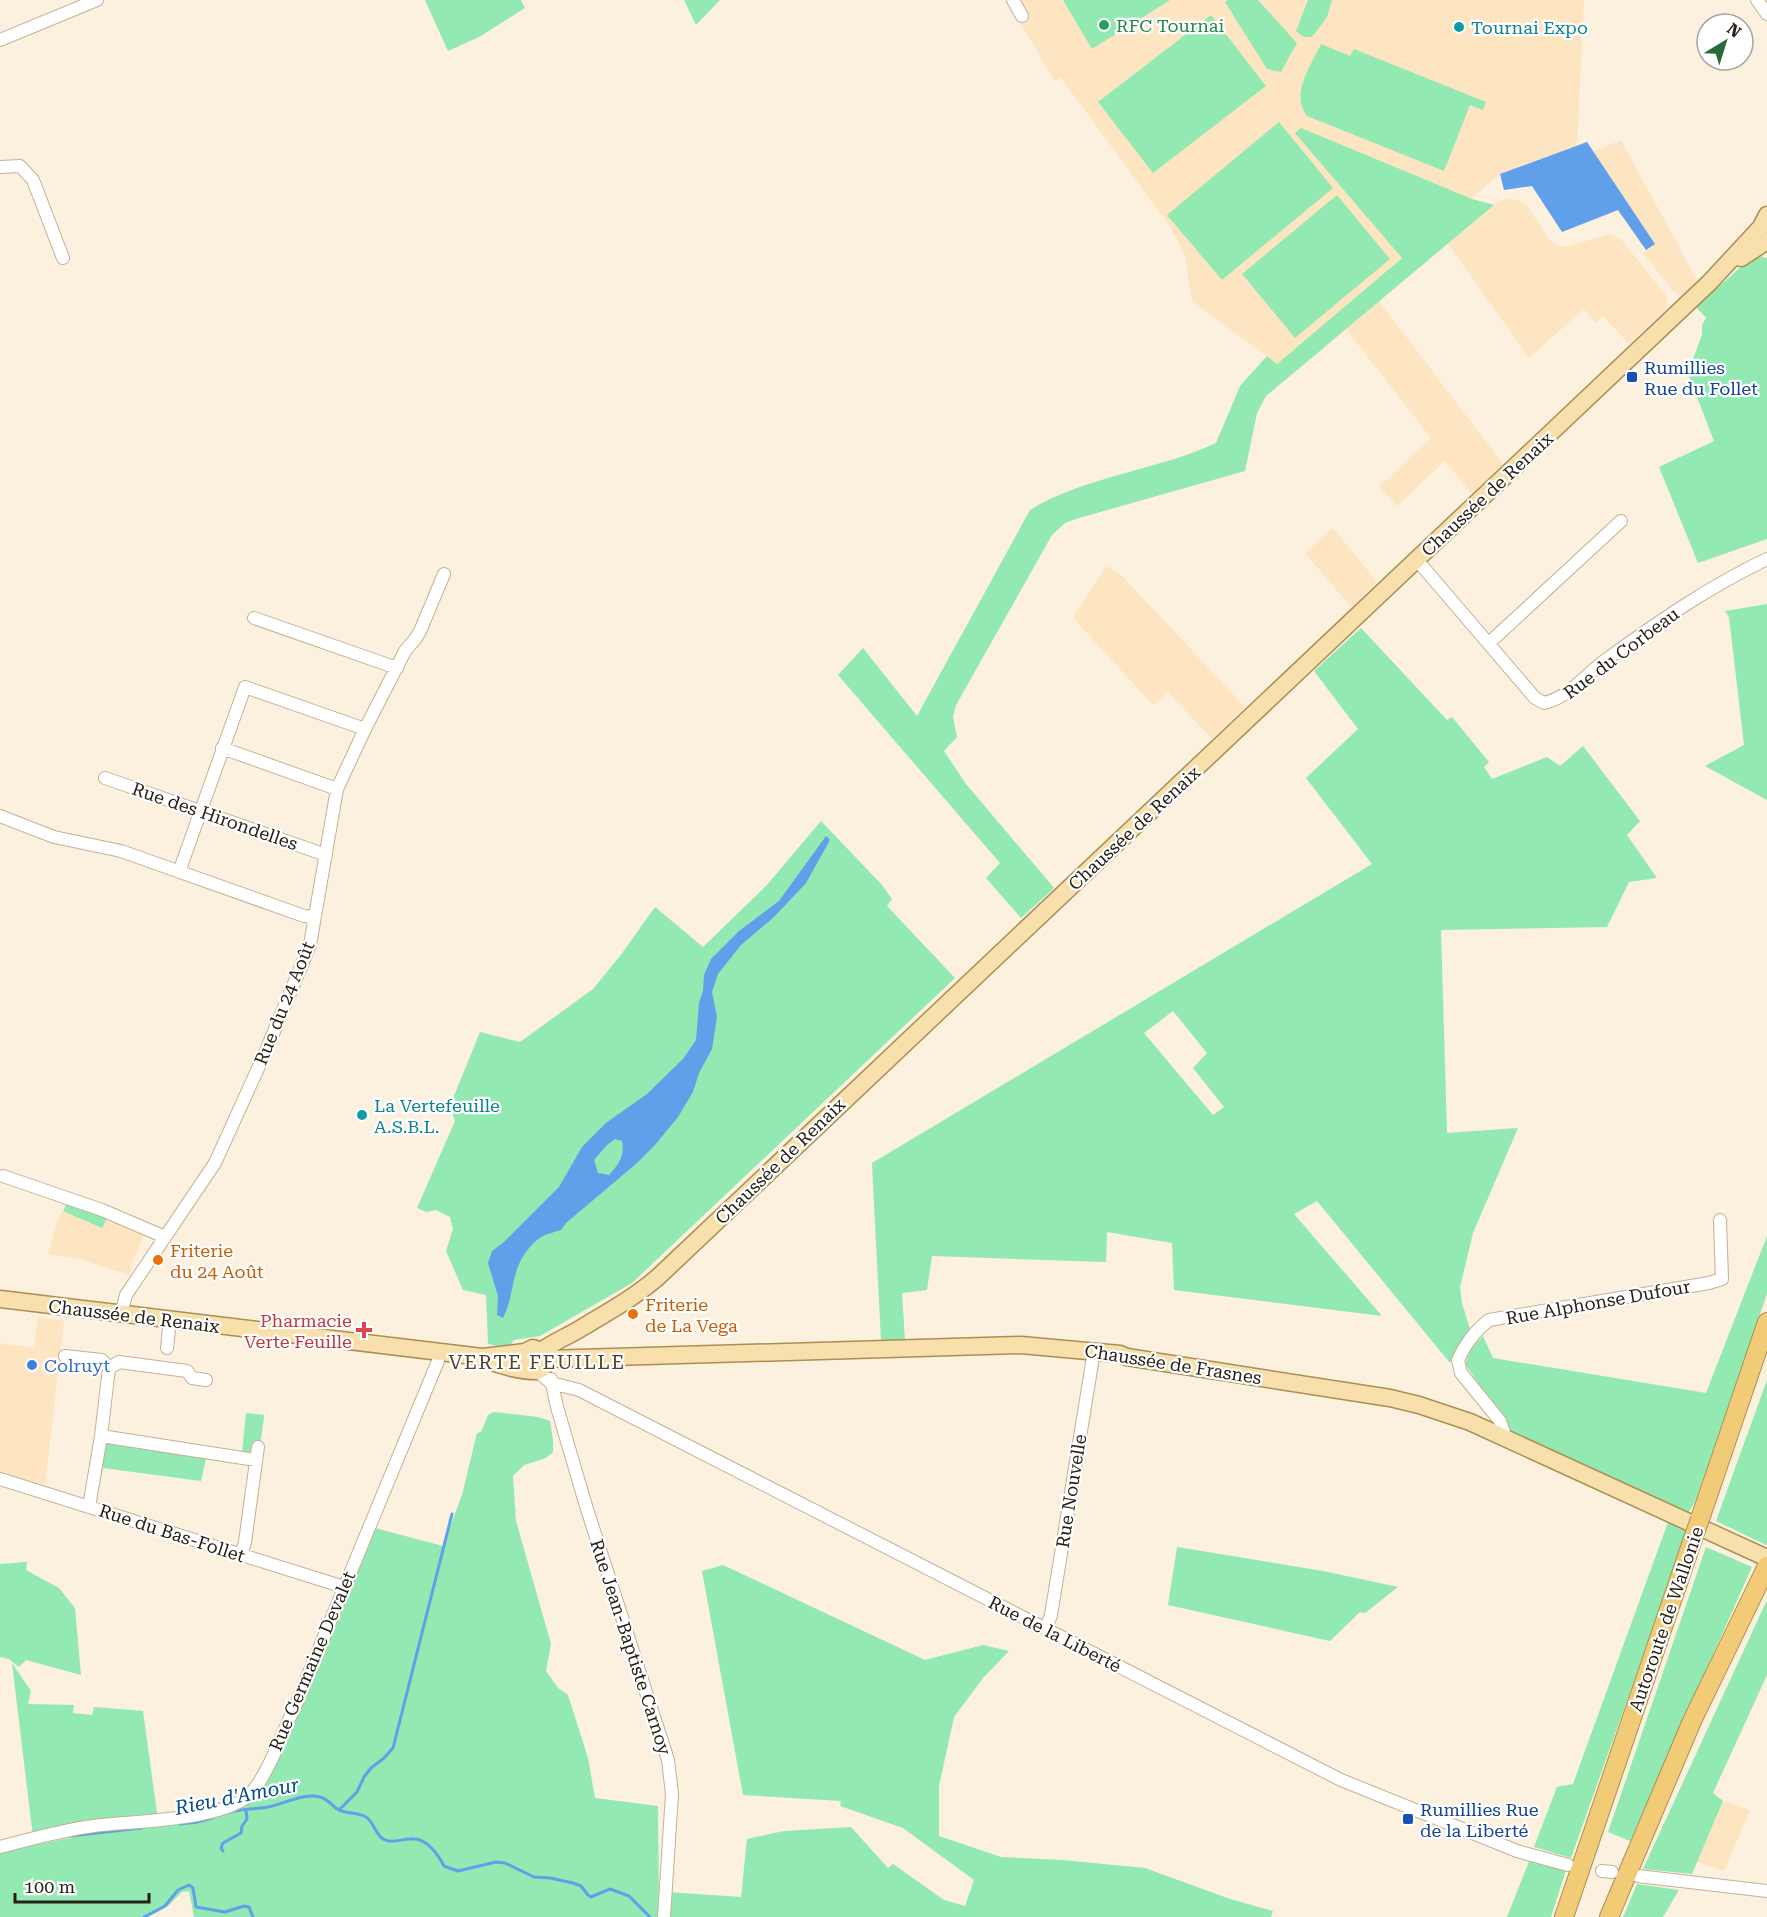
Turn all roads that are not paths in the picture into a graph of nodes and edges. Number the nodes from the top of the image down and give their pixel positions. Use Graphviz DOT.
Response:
graph roads {
  1 [pos="97,0"];
  2 [pos="1013,0"];
  3 [pos="1757,0"];
  4 [pos="1767,14"];
  5 [pos="1022,16"];
  6 [pos="0,40"];
  7 [pos="0,167"];
  8 [pos="1767,215"];
  9 [pos="1767,241"];
  10 [pos="63,258"];
  11 [pos="1710,283"];
  12 [pos="1621,521"];
  13 [pos="1767,559"];
  14 [pos="1417,560"];
  15 [pos="444,574"];
  16 [pos="254,618"];
  17 [pos="1489,644"];
  18 [pos="397,668"];
  19 [pos="365,729"];
  20 [pos="222,748"];
  21 [pos="105,778"];
  22 [pos="337,789"];
  23 [pos="200,811"];
  24 [pos="0,816"];
  25 [pos="326,855"];
  26 [pos="179,872"];
  27 [pos="315,917"];
  28 [pos="3,1176"];
  29 [pos="1720,1220"];
  30 [pos="165,1237"];
  31 [pos="0,1299"];
  32 [pos="121,1314"];
  33 [pos="170,1320"];
  34 [pos="1767,1322"];
  35 [pos="580,1329"];
  36 [pos="168,1348"];
  37 [pos="1094,1351"];
  38 [pos="439,1352"];
  39 [pos="65,1356"];
  40 [pos="603,1356"];
  41 [pos="1767,1360"];
  42 [pos="537,1361"];
  43 [pos="109,1368"];
  44 [pos="206,1380"];
  45 [pos="551,1383"];
  46 [pos="101,1436"];
  47 [pos="1506,1439"];
  48 [pos="258,1447"];
  49 [pos="1722,1456"];
  50 [pos="256,1460"];
  51 [pos="0,1479"];
  52 [pos="90,1507"];
  53 [pos="241,1555"];
  54 [pos="1767,1558"];
  55 [pos="1767,1566"];
  56 [pos="344,1587"];
  57 [pos="1046,1629"];
  58 [pos="0,1847"];
  59 [pos="1568,1865"];
  60 [pos="1638,1876"];
  61 [pos="1767,1891"];
  62 [pos="664,1917"];
  63 [pos="1564,1917"];
  64 [pos="1609,1917"];
  1 -- 6 [label="street"];
  2 -- 5 [label="street"];
  3 -- 4 [label="street"];
  7 -- 10 [label="street"];
  8 -- 11 [label="main road, Chaussée de Renaix"];
  9 -- 11 [label="main road, Chaussée de Renaix"];
  11 -- 14 [label="main road, Chaussée de Renaix"];
  12 -- 17 [label="street"];
  13 -- 17 [label="street, Rue du Corbeau"];
  14 -- 17 [label="street, Rue du Corbeau"];
  14 -- 35 [label="main road, Chaussée de Renaix"];
  15 -- 18 [label="street, Rue du 24 Août"];
  16 -- 18 [label="street"];
  18 -- 19 [label="street, Rue du 24 Août"];
  19 -- 20 [label="street"];
  19 -- 22 [label="street, Rue du 24 Août"];
  20 -- 22 [label="street"];
  20 -- 23 [label="street"];
  21 -- 23 [label="street, Rue des Hirondelles"];
  22 -- 25 [label="street, Rue du 24 Août"];
  23 -- 25 [label="street, Rue des Hirondelles"];
  23 -- 26 [label="street"];
  24 -- 26 [label="street"];
  25 -- 27 [label="street, Rue du 24 Août"];
  26 -- 27 [label="street"];
  27 -- 30 [label="street, Rue du 24 Août"];
  28 -- 30 [label="street"];
  29 -- 47 [label="street, Rue Alphonse Dufour"];
  30 -- 32 [label="street, Rue du 24 Août"];
  31 -- 32 [label="main road, Chaussée de Renaix"];
  32 -- 33 [label="main road, Chaussée de Renaix"];
  33 -- 36 [label="street"];
  33 -- 38 [label="main road, Chaussée de Renaix"];
  34 -- 49 [label="highway, Autoroute de Wallonie"];
  35 -- 40 [label="main road"];
  35 -- 42 [label="main road, Chaussée de Renaix"];
  37 -- 40 [label="main road, Chaussée de Frasnes"];
  37 -- 47 [label="main road, Chaussée de Frasnes"];
  37 -- 57 [label="street, Rue Nouvelle"];
  38 -- 42 [label="main road, Chaussée de Renaix"];
  38 -- 56 [label="street, Rue Germaine Devalet"];
  39 -- 43 [label="street"];
  40 -- 42 [label="main road, Chaussée de Frasnes"];
  41 -- 49 [label="highway"];
  42 -- 45 [label="street"];
  43 -- 44 [label="street"];
  43 -- 46 [label="street"];
  45 -- 57 [label="street, Rue de la Liberté"];
  45 -- 62 [label="street, Rue Jean-Baptiste Carnoy"];
  46 -- 50 [label="street"];
  46 -- 52 [label="street"];
  47 -- 54 [label="main road, Chaussée de Frasnes"];
  48 -- 50 [label="street"];
  49 -- 63 [label="highway, Autoroute de Wallonie"];
  50 -- 53 [label="street"];
  51 -- 52 [label="street, Rue du Bas-Follet"];
  52 -- 53 [label="street, Rue du Bas-Follet"];
  53 -- 56 [label="street, Rue du Bas-Follet"];
  55 -- 64 [label="highway"];
  56 -- 58 [label="street, Rue Germaine Devalet"];
  57 -- 59 [label="street, Rue de la Liberté"];
  60 -- 61 [label="street"];
}
